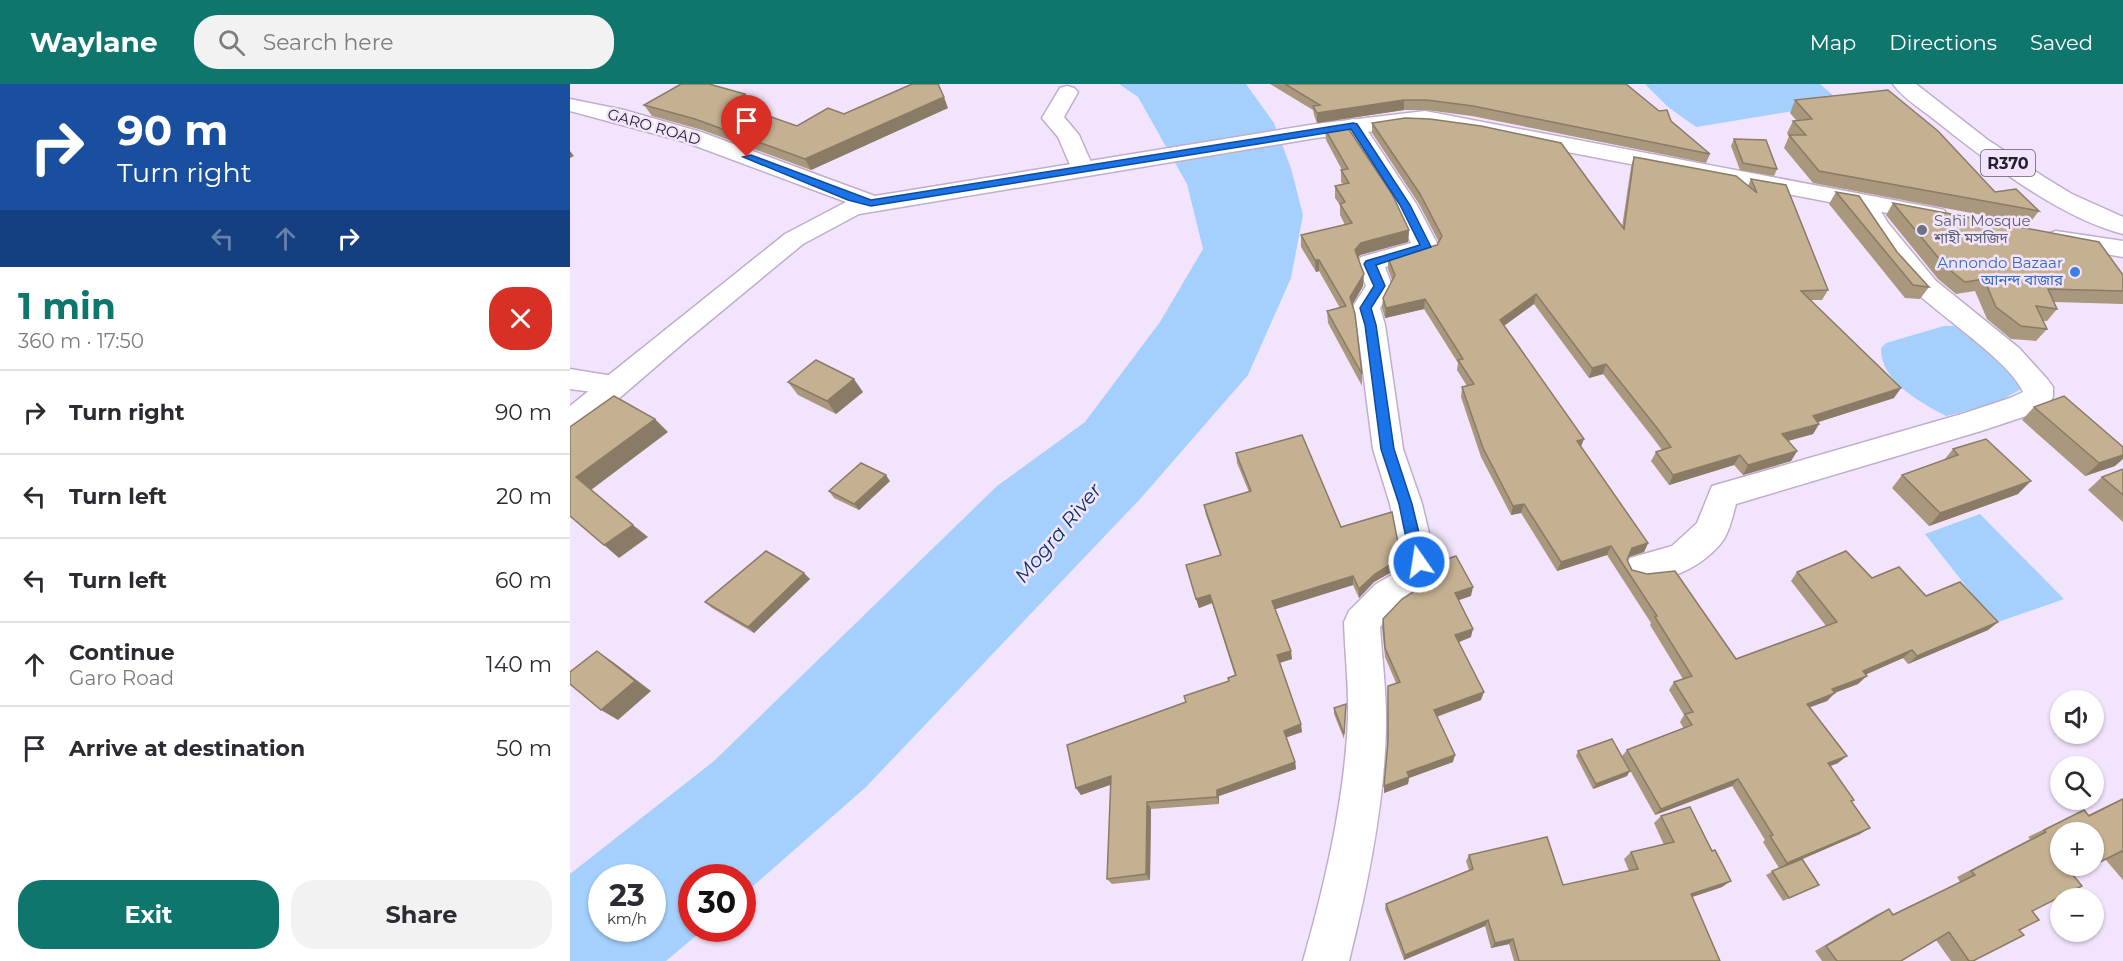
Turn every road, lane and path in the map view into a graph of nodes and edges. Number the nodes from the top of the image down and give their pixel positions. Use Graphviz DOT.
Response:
graph roads {
  1 [pos="1903,84"];
  2 [pos="1067,92"];
  3 [pos="570,105"];
  4 [pos="1353,126"];
  5 [pos="1090,167"];
  6 [pos="1863,202"];
  7 [pos="871,203"];
  8 [pos="1952,219"];
  9 [pos="2123,226"];
  10 [pos="2038,236"];
  11 [pos="2123,249"];
  12 [pos="570,379"];
  13 [pos="615,385"];
  14 [pos="570,423"];
  15 [pos="1642,568"];
  16 [pos="1326,961"];
  1 -- 9 [label="street, R370"];
  2 -- 5 [label="street"];
  3 -- 7 [label="street, GARO ROAD"];
  4 -- 5 [label="street"];
  4 -- 6 [label="street"];
  4 -- 16 [label="street"];
  5 -- 7 [label="street"];
  6 -- 8 [label="street"];
  6 -- 15 [label="street"];
  7 -- 13 [label="street"];
  10 -- 11 [label="street"];
  12 -- 13 [label="street"];
  13 -- 14 [label="street"];
}
